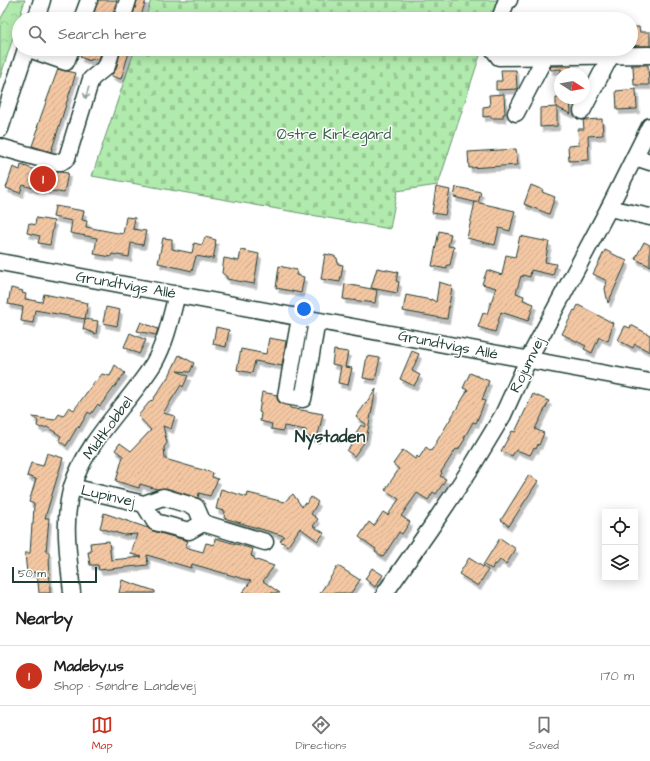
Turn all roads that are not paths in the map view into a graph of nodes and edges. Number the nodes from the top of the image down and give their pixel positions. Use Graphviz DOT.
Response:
graph roads {
  1 [pos="42,0"];
  2 [pos="89,0"];
  3 [pos="128,0"];
  4 [pos="509,0"];
  5 [pos="38,12"];
  6 [pos="85,12"];
  7 [pos="124,12"];
  8 [pos="502,12"];
  9 [pos="638,55"];
  10 [pos="650,55"];
  11 [pos="26,56"];
  12 [pos="48,56"];
  13 [pos="68,56"];
  14 [pos="110,56"];
  15 [pos="498,56"];
  16 [pos="545,56"];
  17 [pos="610,56"];
  18 [pos="582,111"];
  19 [pos="516,113"];
  20 [pos="650,126"];
  21 [pos="0,129"];
  22 [pos="0,147"];
  23 [pos="635,157"];
  24 [pos="650,162"];
  25 [pos="609,208"];
  26 [pos="650,217"];
  27 [pos="0,262"];
  28 [pos="177,294"];
  29 [pos="300,318"];
  30 [pos="317,321"];
  31 [pos="528,360"];
  32 [pos="650,382"];
  33 [pos="72,487"];
  34 [pos="144,504"];
  35 [pos="203,523"];
  36 [pos="265,542"];
  37 [pos="72,593"];
  38 [pos="385,593"];
  1 -- 5 [label="street"];
  2 -- 6 [label="street"];
  3 -- 7 [label="street"];
  4 -- 8 [label="street"];
  9 -- 10 [label="street"];
  11 -- 21 [label="street"];
  12 -- 13 [label="street"];
  14 -- 22 [label="street, one-way"];
  15 -- 16 [label="street"];
  16 -- 19 [label="street"];
  17 -- 18 [label="street"];
  20 -- 23 [label="street, Rojumvej"];
  23 -- 24 [label="street"];
  23 -- 25 [label="street, Rojumvej"];
  25 -- 26 [label="street"];
  25 -- 31 [label="street, Rojumvej"];
  27 -- 28 [label="street, Grundtvigs Allé"];
  28 -- 29 [label="street, Grundtvigs Allé"];
  28 -- 33 [label="street, Midtkobbel"];
  29 -- 30 [label="street, Grundtvigs Allé"];
  29 -- 30 [label="street"];
  30 -- 31 [label="street, Grundtvigs Allé"];
  31 -- 32 [label="street, Grundtvigs Allé"];
  31 -- 38 [label="street, Rojumvej"];
  33 -- 34 [label="street, Lupinvej"];
  33 -- 37 [label="street, Midtkobbel"];
  34 -- 35 [label="street, Lupinvej"];
  34 -- 35 [label="street, Lupinvej"];
  35 -- 36 [label="street"];
}
